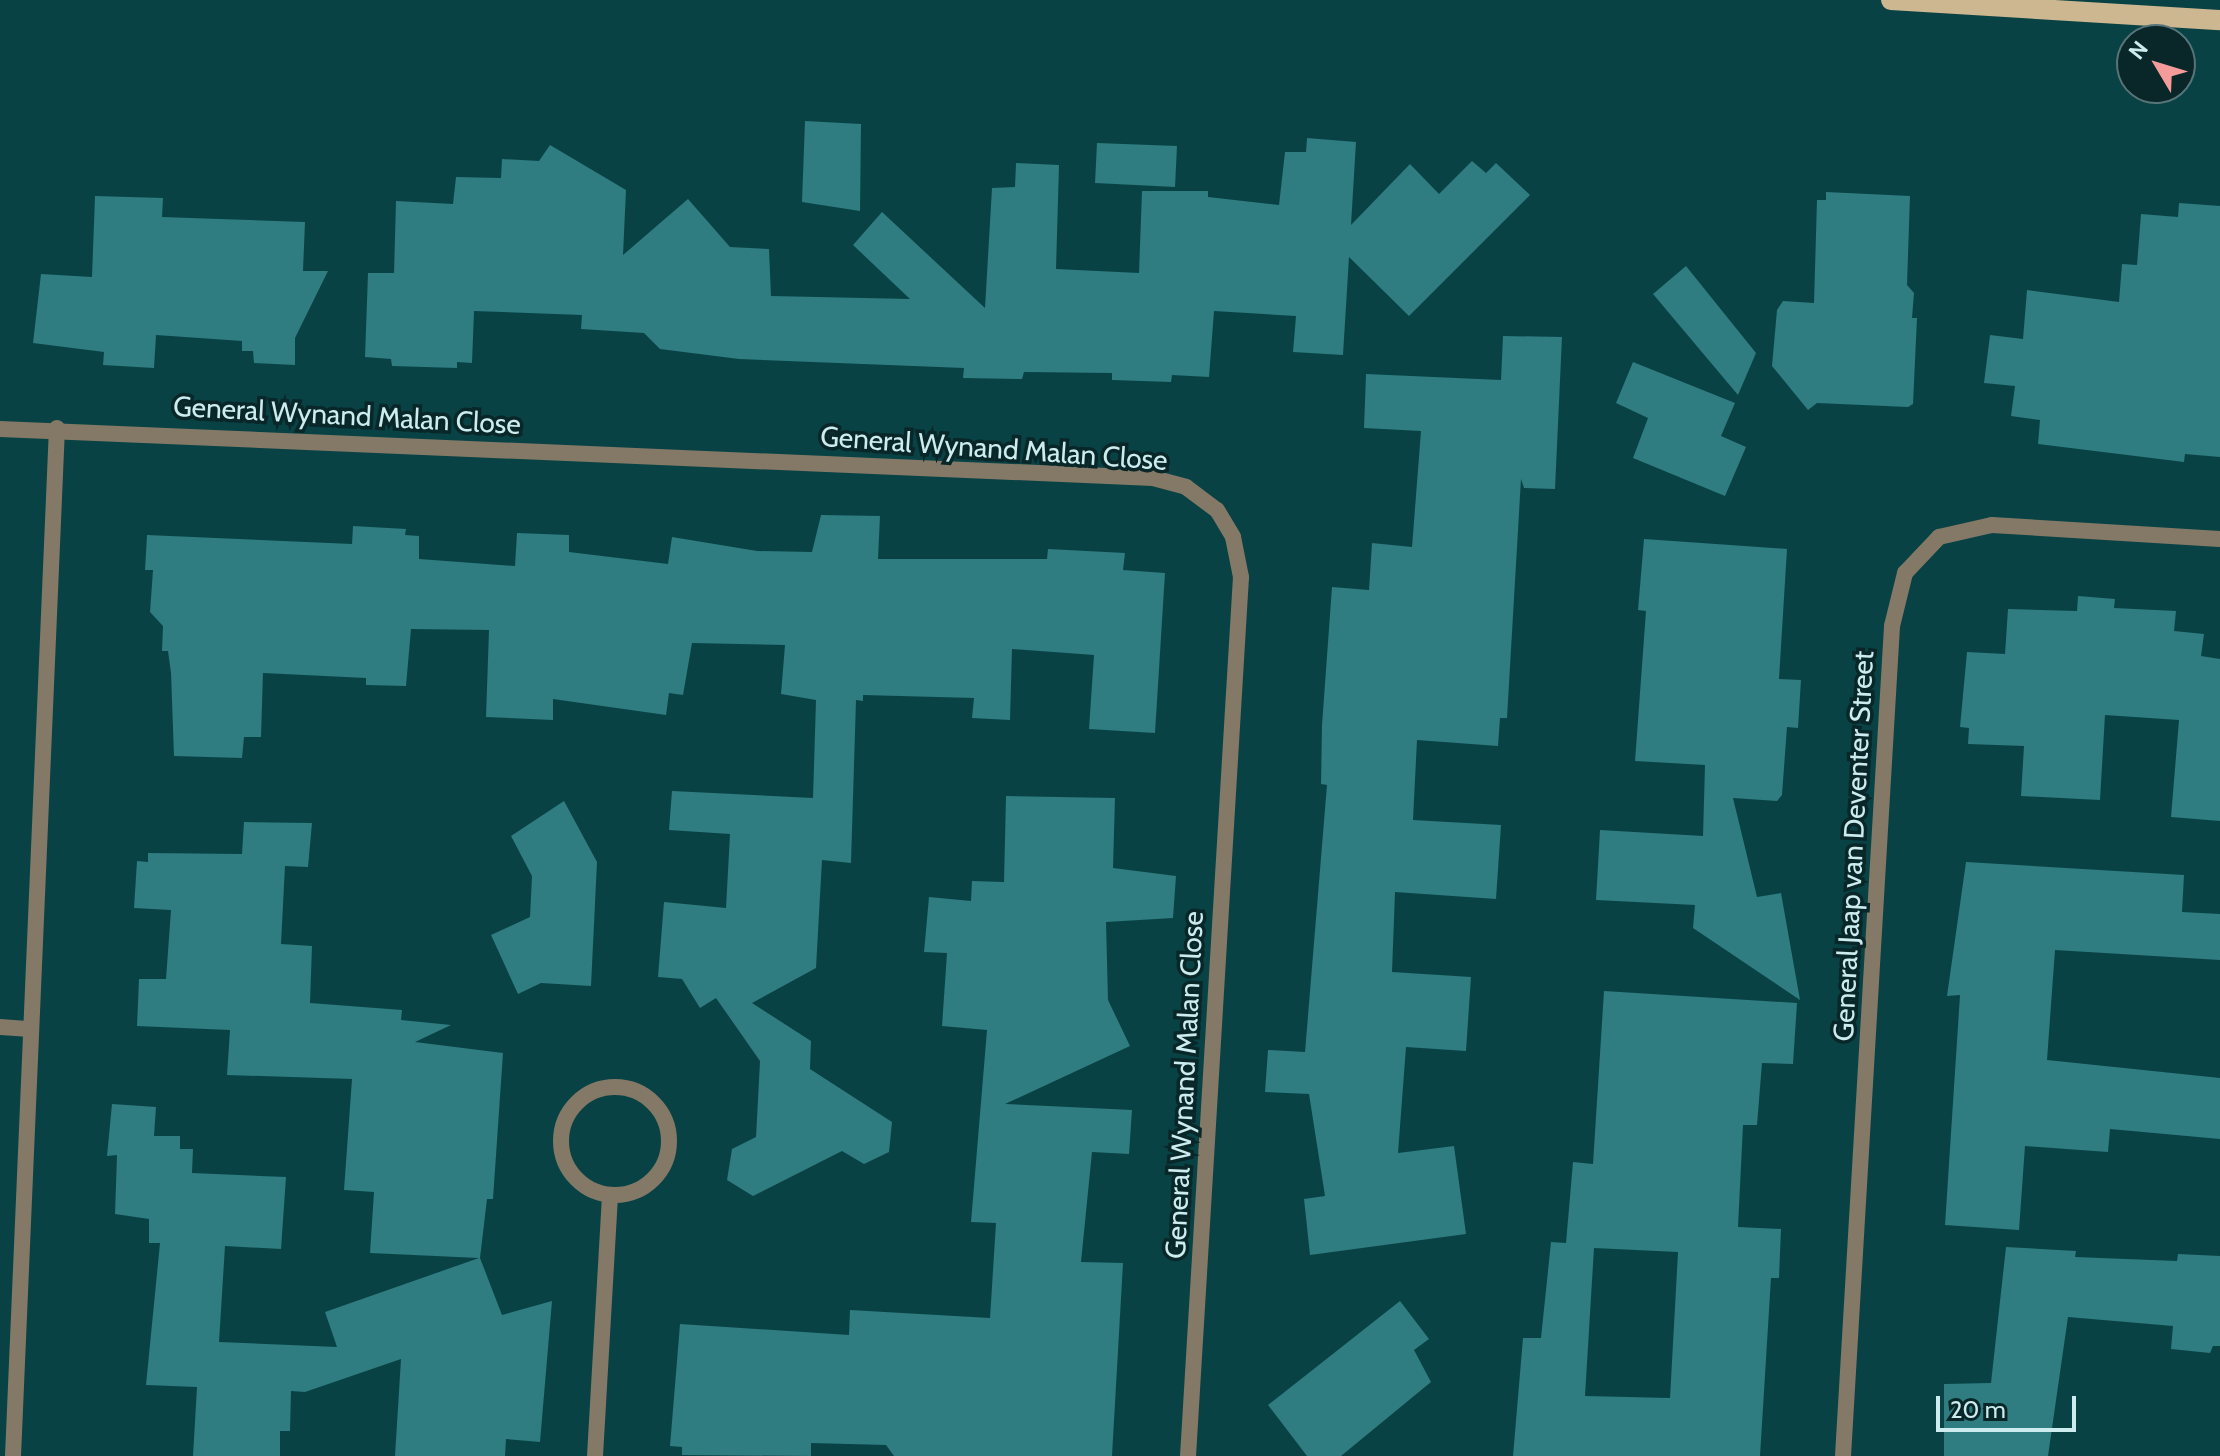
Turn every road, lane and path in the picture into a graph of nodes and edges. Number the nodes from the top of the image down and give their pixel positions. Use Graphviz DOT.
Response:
graph roads {
  1 [pos="1891,0"];
  2 [pos="2220,20"];
  3 [pos="57,428"];
  4 [pos="0,429"];
  5 [pos="2220,539"];
  6 [pos="0,1027"];
  7 [pos="27,1029"];
  8 [pos="610,1197"];
  9 [pos="13,1456"];
  10 [pos="595,1456"];
  11 [pos="1188,1456"];
  12 [pos="1843,1456"];
  1 -- 2 [label="main road"];
  3 -- 4 [label="street, General Wynand Malan Close"];
  3 -- 7 [label="street"];
  3 -- 11 [label="street, General Wynand Malan Close"];
  5 -- 12 [label="street, General Jaap van Deventer Street"];
  6 -- 7 [label="street"];
  7 -- 9 [label="street"];
  8 -- 8 [label="street"];
  8 -- 10 [label="street"];
}
